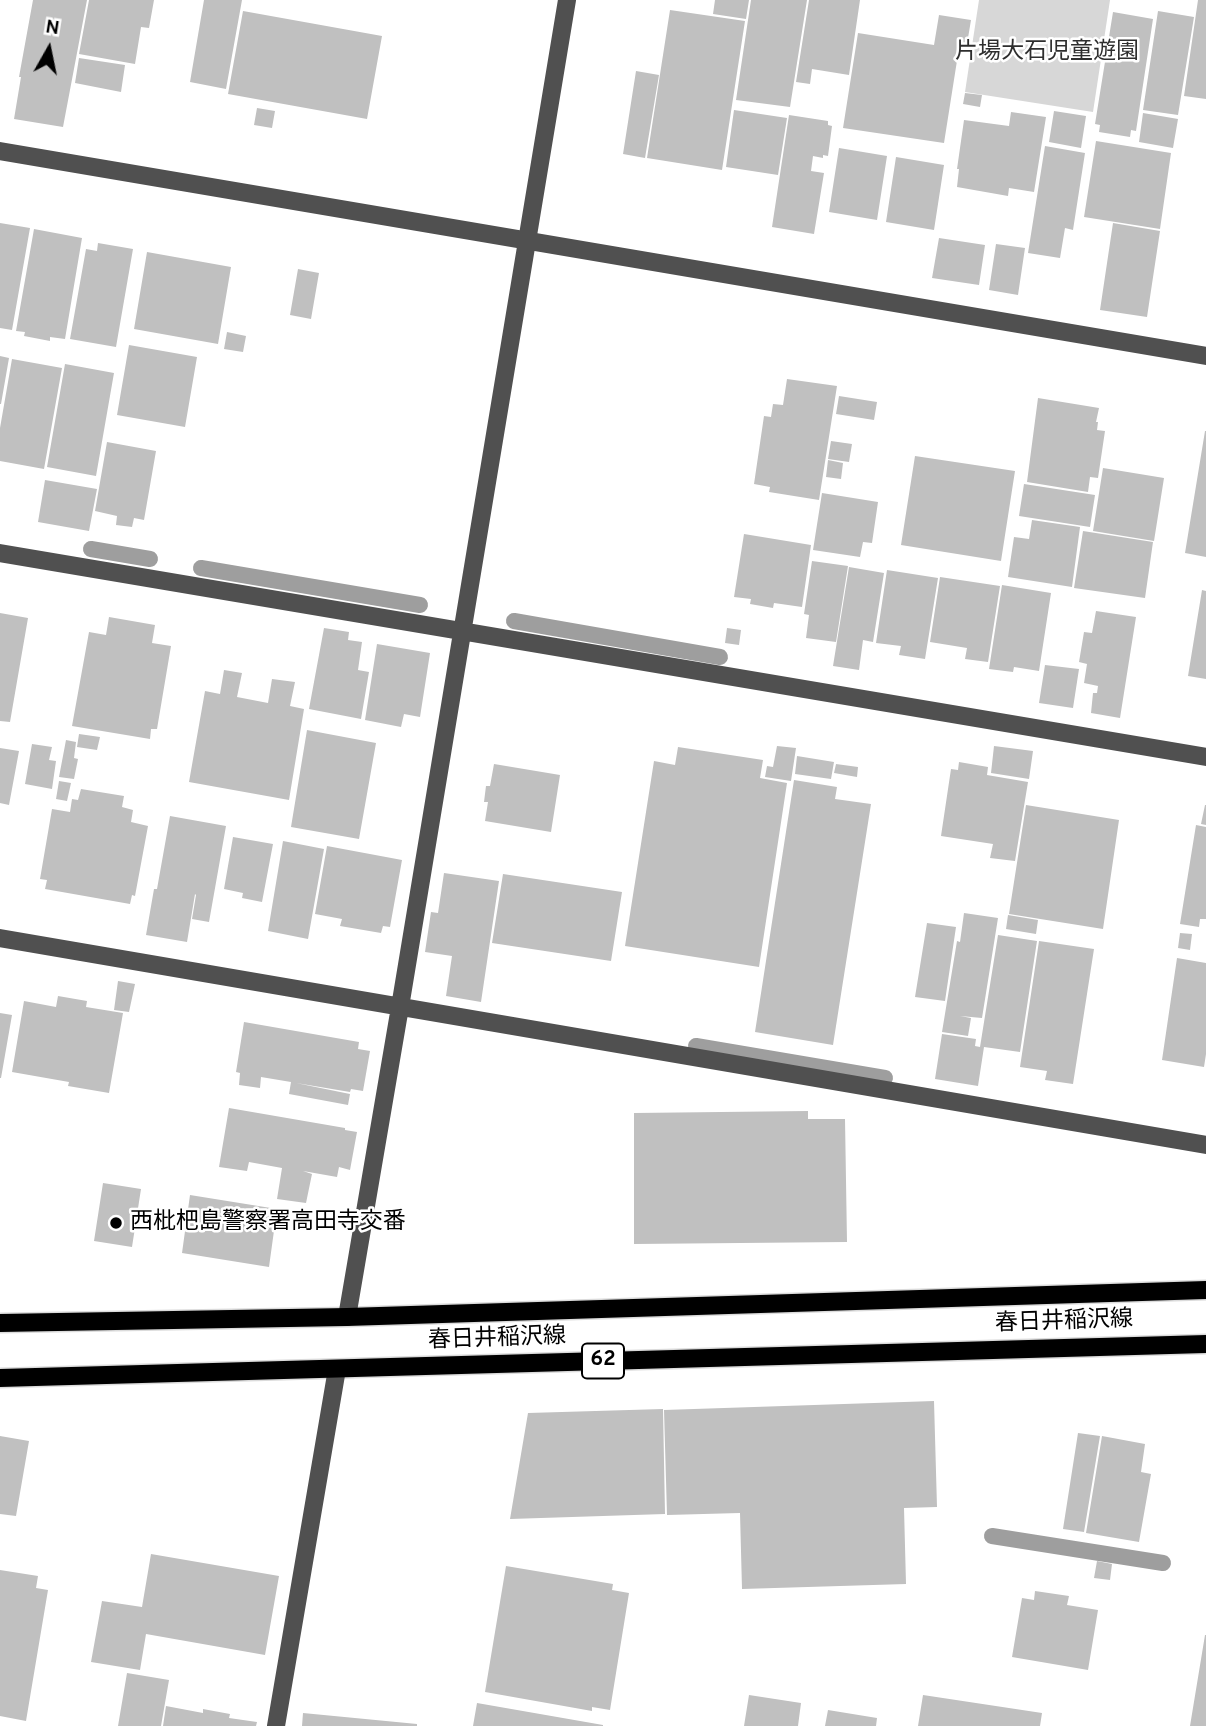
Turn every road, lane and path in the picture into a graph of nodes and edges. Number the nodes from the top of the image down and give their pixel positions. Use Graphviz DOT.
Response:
graph roads {
  1 [pos="567,0"];
  2 [pos="0,151"];
  3 [pos="527,241"];
  4 [pos="1206,356"];
  5 [pos="0,552"];
  6 [pos="463,631"];
  7 [pos="1206,757"];
  8 [pos="0,938"];
  9 [pos="400,1007"];
  10 [pos="1206,1145"];
  11 [pos="1206,1290"];
  12 [pos="347,1317"];
  13 [pos="0,1323"];
  14 [pos="1206,1344"];
  15 [pos="337,1369"];
  16 [pos="0,1378"];
  17 [pos="276,1726"];
  1 -- 3 [label="street"];
  2 -- 3 [label="street"];
  3 -- 4 [label="street"];
  3 -- 6 [label="street"];
  5 -- 6 [label="street"];
  6 -- 7 [label="street"];
  6 -- 9 [label="street"];
  8 -- 9 [label="street"];
  9 -- 10 [label="street"];
  9 -- 12 [label="street"];
  11 -- 12 [label="main road, 春日井稲沢線 / 62"];
  12 -- 13 [label="main road, 春日井稲沢線 / 62"];
  14 -- 15 [label="main road, 春日井稲沢線 / 62"];
  15 -- 16 [label="main road, 春日井稲沢線 / 62"];
  15 -- 17 [label="street"];
}
